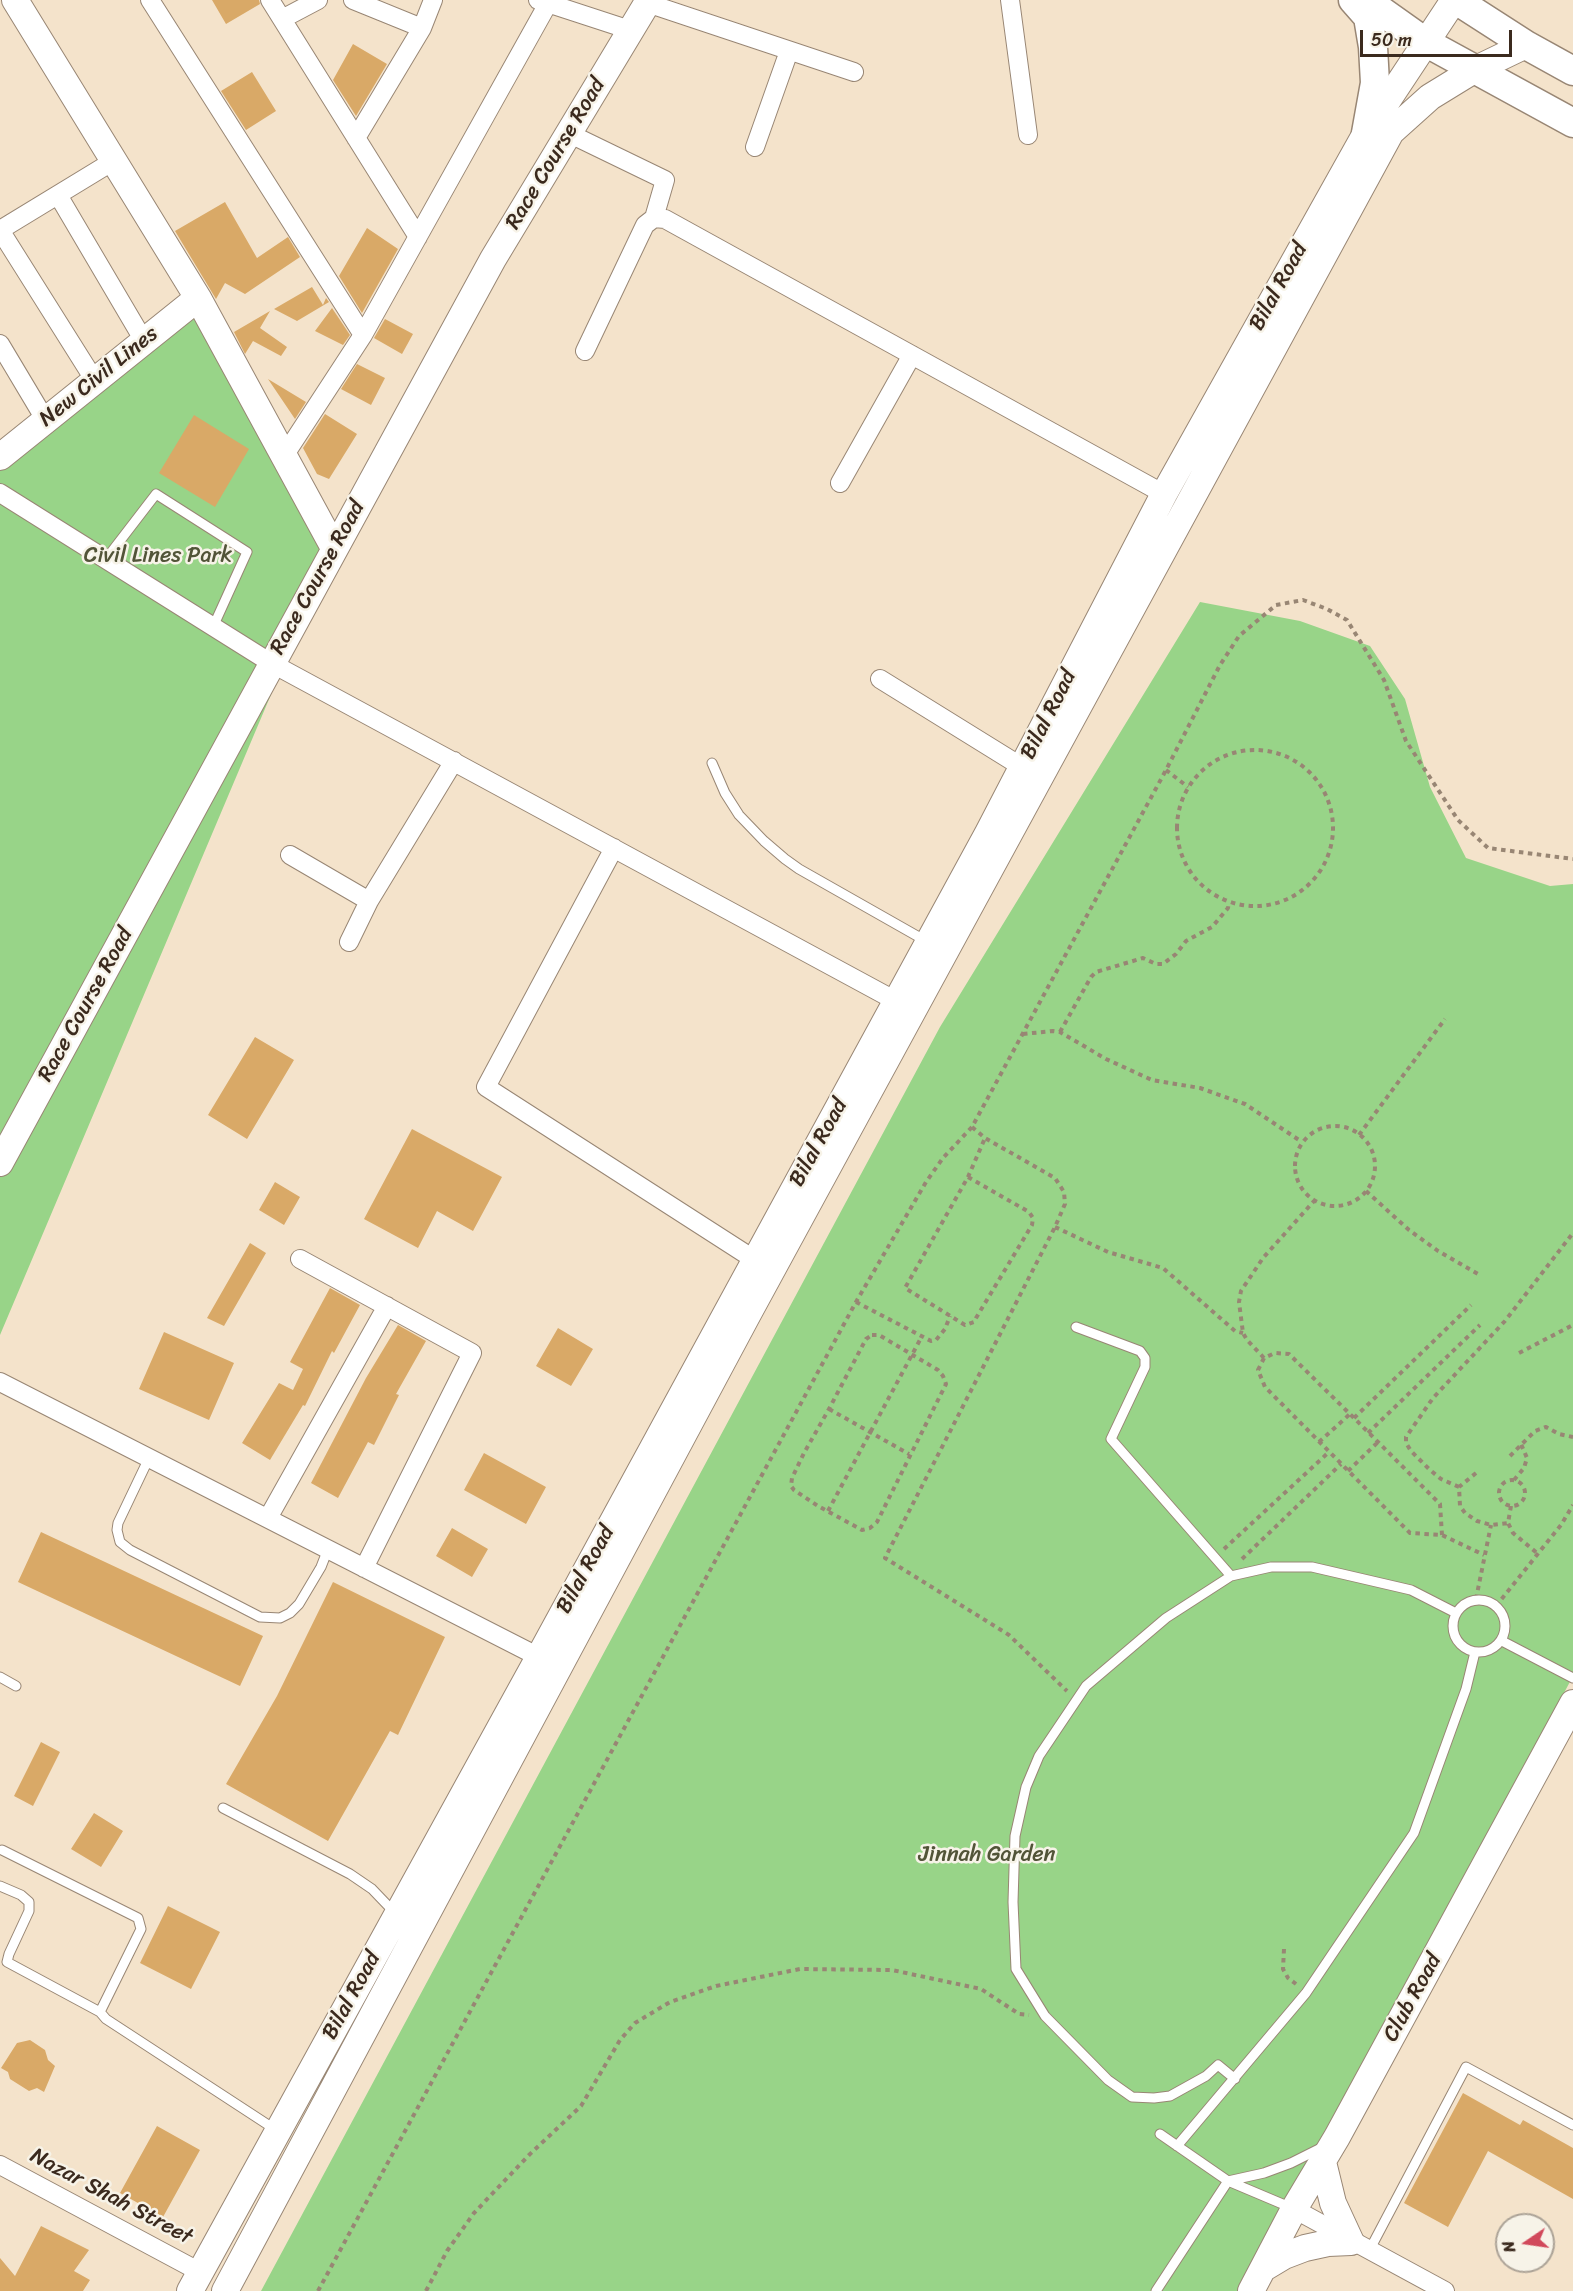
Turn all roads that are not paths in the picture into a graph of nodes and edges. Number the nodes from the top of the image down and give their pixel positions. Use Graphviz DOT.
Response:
graph roads {
  1 [pos="15,0"];
  2 [pos="150,0"];
  3 [pos="270,0"];
  4 [pos="318,0"];
  5 [pos="353,0"];
  6 [pos="433,0"];
  7 [pos="1010,0"];
  8 [pos="1353,0"];
  9 [pos="1366,0"];
  10 [pos="1455,0"];
  11 [pos="545,1"];
  12 [pos="648,1"];
  13 [pos="282,19"];
  14 [pos="422,28"];
  15 [pos="630,30"];
  16 [pos="1425,42"];
  17 [pos="1526,45"];
  18 [pos="789,51"];
  19 [pos="1474,70"];
  20 [pos="1573,71"];
  21 [pos="854,72"];
  22 [pos="1573,123"];
  23 [pos="568,133"];
  24 [pos="1366,133"];
  25 [pos="1028,135"];
  26 [pos="356,138"];
  27 [pos="755,147"];
  28 [pos="115,160"];
  29 [pos="58,195"];
  30 [pos="654,218"];
  31 [pos="0,230"];
  32 [pos="418,237"];
  33 [pos="198,298"];
  34 [pos="363,335"];
  35 [pos="144,341"];
  36 [pos="0,344"];
  37 [pos="585,351"];
  38 [pos="912,355"];
  39 [pos="95,381"];
  40 [pos="46,421"];
  41 [pos="284,456"];
  42 [pos="0,457"];
  43 [pos="840,483"];
  44 [pos="0,493"];
  45 [pos="1164,494"];
  46 [pos="334,548"];
  47 [pos="106,559"];
  48 [pos="213,627"];
  49 [pos="271,663"];
  50 [pos="880,679"];
  51 [pos="454,761"];
  52 [pos="712,763"];
  53 [pos="1022,767"];
  54 [pos="614,848"];
  55 [pos="290,855"];
  56 [pos="369,901"];
  57 [pos="349,942"];
  58 [pos="929,942"];
  59 [pos="896,1001"];
  60 [pos="0,1163"];
  61 [pos="300,1259"];
  62 [pos="755,1260"];
  63 [pos="387,1306"];
  64 [pos="1076,1327"];
  65 [pos="0,1382"];
  66 [pos="149,1458"];
  67 [pos="268,1518"];
  68 [pos="328,1550"];
  69 [pos="364,1568"];
  70 [pos="1230,1574"];
  71 [pos="1456,1613"];
  72 [pos="1502,1641"];
  73 [pos="1474,1652"];
  74 [pos="539,1657"];
  75 [pos="0,1677"];
  76 [pos="1573,1678"];
  77 [pos="16,1686"];
  78 [pos="1573,1702"];
  79 [pos="1563,1736"];
  80 [pos="223,1808"];
  81 [pos="2,1850"];
  82 [pos="0,1886"];
  83 [pos="397,1915"];
  84 [pos="100,2012"];
  85 [pos="1235,2079"];
  86 [pos="1573,2125"];
  87 [pos="278,2131"];
  88 [pos="1160,2134"];
  89 [pos="1337,2137"];
  90 [pos="1177,2146"];
  91 [pos="1323,2162"];
  92 [pos="0,2164"];
  93 [pos="1228,2181"];
  94 [pos="1294,2209"];
  95 [pos="1360,2246"];
  96 [pos="1264,2268"];
  97 [pos="195,2281"];
  98 [pos="225,2291"];
  99 [pos="1156,2291"];
  100 [pos="1251,2291"];
  101 [pos="1444,2291"];
  1 -- 28 [label="main road"];
  2 -- 34 [label="street"];
  3 -- 13 [label="street"];
  4 -- 13 [label="street"];
  5 -- 14 [label="street"];
  6 -- 14 [label="street"];
  7 -- 25 [label="street"];
  8 -- 24 [label="main road"];
  9 -- 16 [label="main road"];
  10 -- 16 [label="main road, Bilal Road"];
  10 -- 17 [label="main road"];
  11 -- 15 [label="street"];
  11 -- 32 [label="street"];
  12 -- 15 [label="main road, Race Course Road"];
  12 -- 18 [label="street"];
  13 -- 26 [label="street"];
  14 -- 26 [label="street"];
  15 -- 23 [label="main road, Race Course Road"];
  16 -- 19 [label="main road"];
  16 -- 24 [label="main road, Bilal Road"];
  17 -- 19 [label="main road, Bilal Road"];
  17 -- 20 [label="main road"];
  18 -- 21 [label="street"];
  18 -- 27 [label="street"];
  19 -- 22 [label="main road"];
  19 -- 98 [label="main road, Bilal Road"];
  23 -- 30 [label="street"];
  23 -- 46 [label="main road, Race Course Road"];
  24 -- 45 [label="main road, Bilal Road"];
  26 -- 32 [label="street"];
  28 -- 29 [label="street"];
  28 -- 33 [label="main road"];
  29 -- 31 [label="street"];
  29 -- 35 [label="street"];
  30 -- 37 [label="street"];
  30 -- 38 [label="street"];
  31 -- 39 [label="street"];
  32 -- 34 [label="street"];
  33 -- 35 [label="main road, New Civil Lines"];
  33 -- 41 [label="main road"];
  34 -- 41 [label="street"];
  35 -- 39 [label="main road, New Civil Lines"];
  36 -- 40 [label="street"];
  38 -- 43 [label="street"];
  38 -- 45 [label="street"];
  39 -- 40 [label="main road, New Civil Lines"];
  40 -- 42 [label="main road, New Civil Lines"];
  41 -- 46 [label="main road"];
  44 -- 47 [label="street"];
  45 -- 53 [label="main road, Bilal Road"];
  46 -- 49 [label="main road, Race Course Road"];
  47 -- 48 [label="street"];
  47 -- 48 [label="lane"];
  48 -- 49 [label="street"];
  49 -- 51 [label="street"];
  49 -- 60 [label="main road, Race Course Road"];
  50 -- 53 [label="street"];
  51 -- 54 [label="street"];
  51 -- 56 [label="street"];
  52 -- 58 [label="lane"];
  53 -- 58 [label="main road, Bilal Road"];
  54 -- 59 [label="street"];
  54 -- 62 [label="street"];
  55 -- 56 [label="street"];
  56 -- 57 [label="street"];
  58 -- 59 [label="main road, Bilal Road"];
  59 -- 62 [label="main road, Bilal Road"];
  61 -- 63 [label="street"];
  62 -- 74 [label="main road, Bilal Road"];
  63 -- 67 [label="street"];
  63 -- 69 [label="street"];
  64 -- 70 [label="lane"];
  65 -- 66 [label="street"];
  66 -- 67 [label="street"];
  66 -- 68 [label="lane"];
  67 -- 68 [label="street"];
  68 -- 69 [label="street"];
  69 -- 74 [label="street"];
  70 -- 71 [label="lane"];
  70 -- 85 [label="lane"];
  71 -- 72 [label="lane"];
  71 -- 73 [label="lane"];
  72 -- 73 [label="lane"];
  72 -- 76 [label="lane"];
  73 -- 85 [label="lane"];
  74 -- 83 [label="main road, Bilal Road"];
  75 -- 77 [label="lane"];
  78 -- 79 [label="main road, Club Road"];
  79 -- 89 [label="main road, Club Road"];
  80 -- 83 [label="lane"];
  81 -- 84 [label="lane"];
  82 -- 84 [label="lane"];
  83 -- 87 [label="main road, Bilal Road"];
  84 -- 87 [label="lane"];
  85 -- 90 [label="lane"];
  86 -- 95 [label="lane"];
  87 -- 97 [label="main road, Bilal Road"];
  88 -- 90 [label="lane"];
  89 -- 91 [label="main road, Club Road"];
  89 -- 93 [label="lane"];
  90 -- 93 [label="lane"];
  91 -- 94 [label="main road, Club Road"];
  91 -- 95 [label="main road"];
  92 -- 97 [label="street, Nazar Shah Street"];
  93 -- 94 [label="lane"];
  93 -- 99 [label="lane"];
  94 -- 95 [label="street"];
  94 -- 96 [label="main road, Club Road"];
  95 -- 96 [label="main road"];
  95 -- 101 [label="street"];
  96 -- 100 [label="main road, Club Road"];
}
